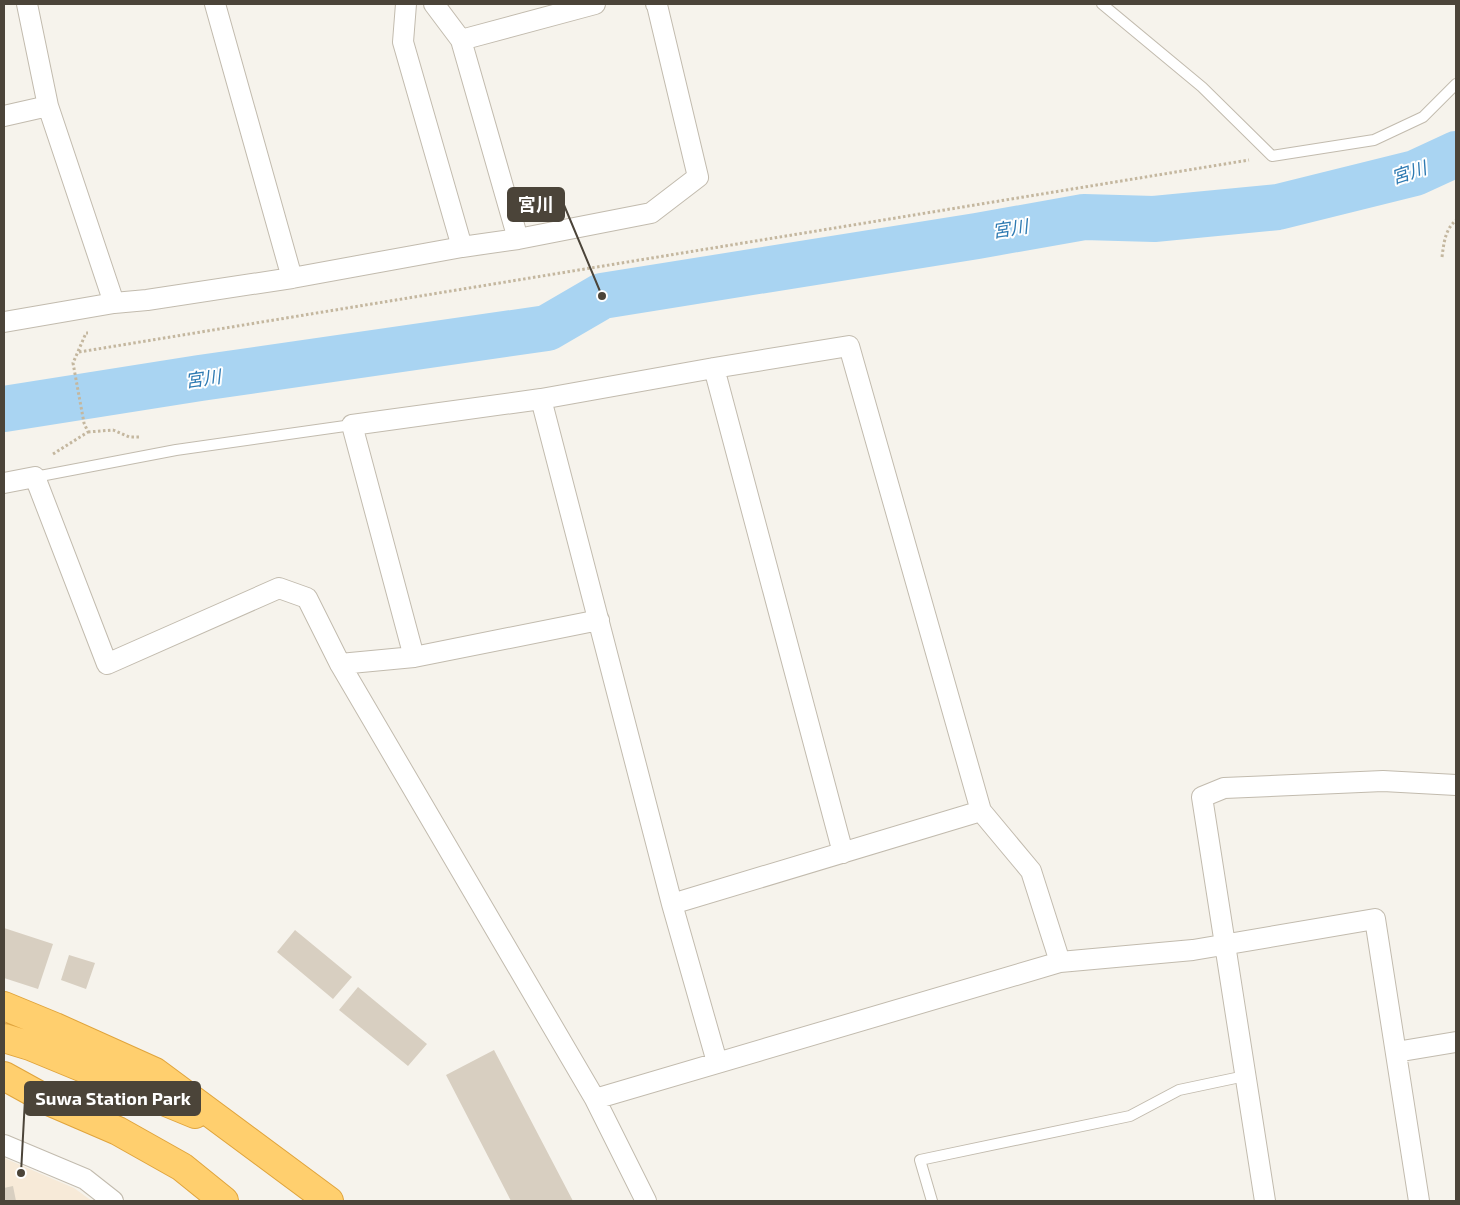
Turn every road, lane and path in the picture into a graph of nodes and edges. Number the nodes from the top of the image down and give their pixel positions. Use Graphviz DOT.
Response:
graph roads {
  1 [pos="27,4"];
  2 [pos="215,4"];
  3 [pos="406,4"];
  4 [pos="434,4"];
  5 [pos="595,4"];
  6 [pos="656,4"];
  7 [pos="1102,4"];
  8 [pos="461,40"];
  9 [pos="1456,84"];
  10 [pos="48,106"];
  11 [pos="4,116"];
  12 [pos="1272,156"];
  13 [pos="1456,220"];
  14 [pos="518,239"];
  15 [pos="462,247"];
  16 [pos="1442,257"];
  17 [pos="292,278"];
  18 [pos="114,303"];
  19 [pos="4,322"];
  20 [pos="79,352"];
  21 [pos="73,363"];
  22 [pos="714,368"];
  23 [pos="541,399"];
  24 [pos="352,425"];
  25 [pos="88,432"];
  26 [pos="176,450"];
  27 [pos="35,477"];
  28 [pos="4,483"];
  29 [pos="598,620"];
  30 [pos="414,657"];
  31 [pos="340,664"];
  32 [pos="1456,785"];
  33 [pos="981,811"];
  34 [pos="842,853"];
  35 [pos="672,904"];
  36 [pos="1225,944"];
  37 [pos="1060,962"];
  38 [pos="4,1006"];
  39 [pos="4,1038"];
  40 [pos="1456,1042"];
  41 [pos="1396,1052"];
  42 [pos="717,1062"];
  43 [pos="4,1076"];
  44 [pos="1245,1076"];
  45 [pos="4,1094"];
  46 [pos="595,1098"];
  47 [pos="52,1102"];
  48 [pos="228,1127"];
  49 [pos="4,1145"];
  50 [pos="113,1201"];
  51 [pos="224,1201"];
  52 [pos="329,1201"];
  53 [pos="646,1201"];
  54 [pos="932,1201"];
  55 [pos="1265,1201"];
  56 [pos="1419,1201"];
  1 -- 10 [label="street"];
  2 -- 17 [label="street"];
  3 -- 15 [label="street"];
  4 -- 8 [label="street"];
  5 -- 8 [label="street"];
  6 -- 14 [label="street"];
  7 -- 12 [label="lane"];
  8 -- 14 [label="street"];
  9 -- 12 [label="lane"];
  10 -- 11 [label="street"];
  10 -- 18 [label="street"];
  12 -- 20 [label="path"];
  13 -- 16 [label="path"];
  14 -- 15 [label="street"];
  15 -- 17 [label="street"];
  17 -- 18 [label="street"];
  18 -- 19 [label="street"];
  21 -- 25 [label="path"];
  22 -- 23 [label="street"];
  22 -- 33 [label="street"];
  22 -- 34 [label="street"];
  23 -- 24 [label="street"];
  23 -- 29 [label="street"];
  24 -- 26 [label="lane"];
  24 -- 30 [label="street"];
  25 -- 26 [label="path"];
  25 -- 27 [label="path"];
  26 -- 27 [label="lane"];
  27 -- 28 [label="street"];
  27 -- 31 [label="street"];
  29 -- 30 [label="street"];
  29 -- 35 [label="street"];
  30 -- 31 [label="street"];
  31 -- 46 [label="street"];
  32 -- 36 [label="street"];
  33 -- 34 [label="street"];
  33 -- 37 [label="street"];
  34 -- 35 [label="street"];
  35 -- 42 [label="street"];
  36 -- 37 [label="street"];
  36 -- 41 [label="street"];
  36 -- 44 [label="street"];
  37 -- 42 [label="street"];
  38 -- 48 [label="highway"];
  39 -- 48 [label="highway"];
  40 -- 41 [label="street"];
  41 -- 56 [label="street"];
  42 -- 46 [label="street"];
  43 -- 47 [label="highway"];
  44 -- 54 [label="lane"];
  44 -- 55 [label="street"];
  45 -- 47 [label="highway"];
  46 -- 53 [label="street"];
  47 -- 51 [label="highway"];
  48 -- 52 [label="highway"];
  49 -- 50 [label="street"];
}
